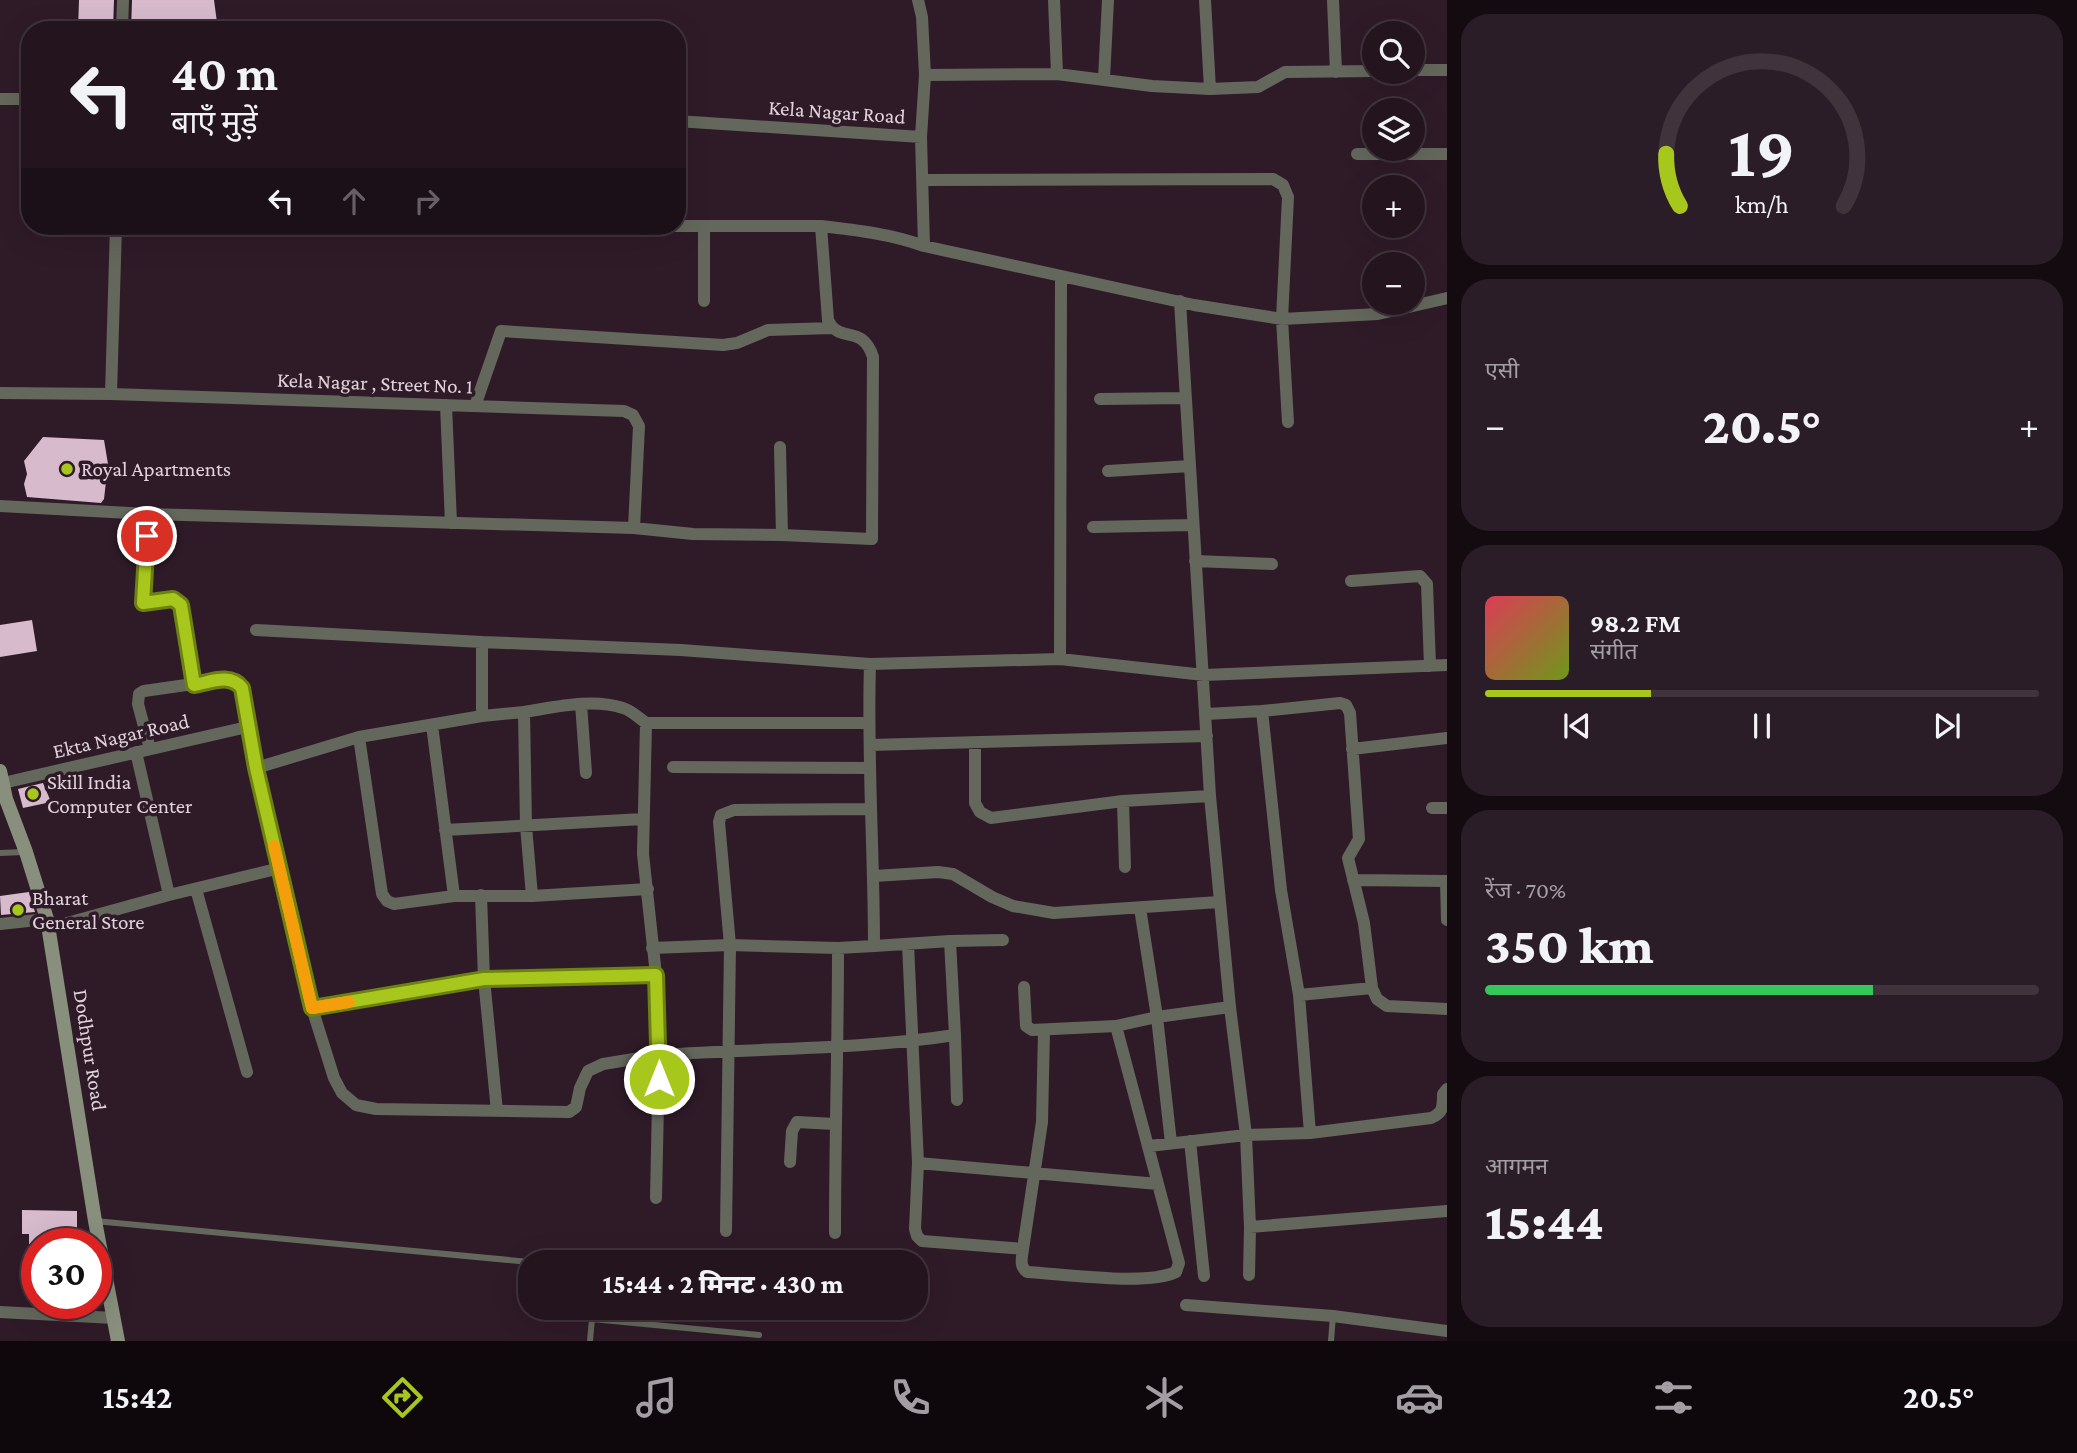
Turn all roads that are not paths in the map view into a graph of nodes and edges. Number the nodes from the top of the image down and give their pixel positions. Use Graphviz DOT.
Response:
graph roads {
  1 [pos="122,0"];
  2 [pos="918,0"];
  3 [pos="1054,0"];
  4 [pos="1108,0"];
  5 [pos="1205,0"];
  6 [pos="1333,0"];
  7 [pos="122,21"];
  8 [pos="1447,69"];
  9 [pos="1425,70"];
  10 [pos="1362,71"];
  11 [pos="1336,72"];
  12 [pos="1057,74"];
  13 [pos="925,75"];
  14 [pos="1104,79"];
  15 [pos="1210,89"];
  16 [pos="0,99"];
  17 [pos="21,99"];
  18 [pos="686,122"];
  19 [pos="921,136"];
  20 [pos="1357,154"];
  21 [pos="1447,154"];
  22 [pos="923,180"];
  23 [pos="686,226"];
  24 [pos="704,226"];
  25 [pos="821,226"];
  26 [pos="116,235"];
  27 [pos="925,246"];
  28 [pos="1061,276"];
  29 [pos="1447,298"];
  30 [pos="704,301"];
  31 [pos="1180,301"];
  32 [pos="1282,319"];
  33 [pos="832,328"];
  34 [pos="0,393"];
  35 [pos="111,394"];
  36 [pos="1185,398"];
  37 [pos="1100,399"];
  38 [pos="446,405"];
  39 [pos="475,406"];
  40 [pos="1288,422"];
  41 [pos="780,447"];
  42 [pos="1190,466"];
  43 [pos="1108,471"];
  44 [pos="0,506"];
  45 [pos="148,514"];
  46 [pos="451,523"];
  47 [pos="1193,525"];
  48 [pos="1093,527"];
  49 [pos="634,528"];
  50 [pos="782,535"];
  51 [pos="1195,561"];
  52 [pos="1272,564"];
  53 [pos="1351,582"];
  54 [pos="256,630"];
  55 [pos="482,642"];
  56 [pos="1060,659"];
  57 [pos="870,664"];
  58 [pos="1447,665"];
  59 [pos="1430,666"];
  60 [pos="1204,675"];
  61 [pos="194,685"];
  62 [pos="581,704"];
  63 [pos="1262,711"];
  64 [pos="524,712"];
  65 [pos="1206,714"];
  66 [pos="482,716"];
  67 [pos="646,723"];
  68 [pos="868,723"];
  69 [pos="432,725"];
  70 [pos="247,727"];
  71 [pos="1207,736"];
  72 [pos="359,737"];
  73 [pos="1447,738"];
  74 [pos="975,743"];
  75 [pos="870,745"];
  76 [pos="150,749"];
  77 [pos="1352,749"];
  78 [pos="136,752"];
  79 [pos="673,767"];
  80 [pos="256,768"];
  81 [pos="869,768"];
  82 [pos="586,773"];
  83 [pos="1,777"];
  84 [pos="1210,796"];
  85 [pos="3,799"];
  86 [pos="1123,801"];
  87 [pos="1432,808"];
  88 [pos="1447,808"];
  89 [pos="871,809"];
  90 [pos="643,819"];
  91 [pos="526,826"];
  92 [pos="445,830"];
  93 [pos="26,852"];
  94 [pos="0,853"];
  95 [pos="1125,867"];
  96 [pos="280,869"];
  97 [pos="874,876"];
  98 [pos="1353,880"];
  99 [pos="1446,881"];
  100 [pos="196,888"];
  101 [pos="648,889"];
  102 [pos="169,895"];
  103 [pos="481,895"];
  104 [pos="454,896"];
  105 [pos="531,896"];
  106 [pos="1219,902"];
  107 [pos="1139,908"];
  108 [pos="1447,920"];
  109 [pos="48,923"];
  110 [pos="0,924"];
  111 [pos="1003,940"];
  112 [pos="950,941"];
  113 [pos="908,944"];
  114 [pos="730,945"];
  115 [pos="874,946"];
  116 [pos="652,948"];
  117 [pos="838,948"];
  118 [pos="656,975"];
  119 [pos="484,979"];
  120 [pos="1024,988"];
  121 [pos="1372,988"];
  122 [pos="1298,995"];
  123 [pos="1230,1007"];
  124 [pos="312,1008"];
  125 [pos="1447,1009"];
  126 [pos="1157,1017"];
  127 [pos="1116,1026"];
  128 [pos="1044,1031"];
  129 [pos="955,1035"];
  130 [pos="912,1042"];
  131 [pos="838,1047"];
  132 [pos="730,1050"];
  133 [pos="659,1055"];
  134 [pos="247,1072"];
  135 [pos="1447,1089"];
  136 [pos="957,1100"];
  137 [pos="497,1111"];
  138 [pos="835,1124"];
  139 [pos="1310,1133"];
  140 [pos="1246,1135"];
  141 [pos="1190,1141"];
  142 [pos="1171,1143"];
  143 [pos="1149,1146"];
  144 [pos="790,1162"];
  145 [pos="918,1163"];
  146 [pos="1036,1173"];
  147 [pos="1158,1184"];
  148 [pos="656,1198"];
  149 [pos="1447,1211"];
  150 [pos="95,1222"];
  151 [pos="1250,1227"];
  152 [pos="726,1231"];
  153 [pos="835,1233"];
  154 [pos="1023,1249"];
  155 [pos="518,1261"];
  156 [pos="1249,1275"];
  157 [pos="1204,1276"];
  158 [pos="1186,1305"];
  159 [pos="0,1312"];
  160 [pos="1333,1316"];
  161 [pos="114,1318"];
  162 [pos="592,1320"];
  163 [pos="602,1320"];
  164 [pos="1447,1331"];
  165 [pos="759,1335"];
  166 [pos="118,1341"];
  167 [pos="590,1341"];
  168 [pos="1331,1341"];
  1 -- 7 [label="street"];
  2 -- 13 [label="street, Kela Nagar Road"];
  3 -- 12 [label="street"];
  4 -- 14 [label="street"];
  5 -- 15 [label="street"];
  6 -- 11 [label="street"];
  8 -- 9 [label="street"];
  10 -- 11 [label="street"];
  11 -- 15 [label="street"];
  12 -- 13 [label="street"];
  12 -- 14 [label="street"];
  13 -- 19 [label="street, Kela Nagar Road"];
  14 -- 15 [label="street"];
  16 -- 17 [label="street"];
  18 -- 19 [label="street, Kela Nagar Road"];
  19 -- 22 [label="street"];
  20 -- 21 [label="street"];
  22 -- 27 [label="street"];
  22 -- 32 [label="street"];
  23 -- 24 [label="street"];
  24 -- 25 [label="street"];
  24 -- 30 [label="street"];
  25 -- 27 [label="street"];
  25 -- 33 [label="street"];
  26 -- 35 [label="street"];
  27 -- 28 [label="street"];
  28 -- 31 [label="street"];
  28 -- 56 [label="street"];
  29 -- 32 [label="street"];
  31 -- 32 [label="street"];
  31 -- 36 [label="street"];
  32 -- 40 [label="street"];
  33 -- 39 [label="street"];
  33 -- 50 [label="street"];
  34 -- 35 [label="street, Kela Nagar , Street No. 1"];
  35 -- 38 [label="street, Kela Nagar , Street No. 1"];
  36 -- 37 [label="street"];
  36 -- 42 [label="street"];
  38 -- 39 [label="street, Kela Nagar , Street No. 1"];
  38 -- 46 [label="street"];
  39 -- 49 [label="street, Kela Nagar , Street No. 1"];
  41 -- 50 [label="street"];
  42 -- 43 [label="street"];
  42 -- 47 [label="street"];
  44 -- 45 [label="street"];
  45 -- 46 [label="street"];
  45 -- 61 [label="street"];
  46 -- 49 [label="street"];
  47 -- 48 [label="street"];
  47 -- 51 [label="street"];
  49 -- 50 [label="street"];
  51 -- 52 [label="street"];
  51 -- 60 [label="street"];
  53 -- 59 [label="street"];
  54 -- 55 [label="street"];
  55 -- 57 [label="street"];
  55 -- 66 [label="street"];
  56 -- 57 [label="street"];
  56 -- 60 [label="street"];
  57 -- 68 [label="street"];
  58 -- 59 [label="street"];
  59 -- 60 [label="street"];
  60 -- 65 [label="street"];
  61 -- 70 [label="street"];
  61 -- 76 [label="street"];
  62 -- 64 [label="street"];
  62 -- 67 [label="street"];
  62 -- 82 [label="street"];
  63 -- 65 [label="street"];
  63 -- 77 [label="street"];
  63 -- 122 [label="street"];
  64 -- 66 [label="street"];
  64 -- 91 [label="street"];
  65 -- 71 [label="street"];
  66 -- 69 [label="street"];
  67 -- 68 [label="street"];
  67 -- 90 [label="street"];
  68 -- 75 [label="street"];
  69 -- 72 [label="street"];
  69 -- 92 [label="street"];
  70 -- 76 [label="street, Ekta Nagar Road"];
  70 -- 80 [label="street"];
  71 -- 74 [label="street"];
  71 -- 84 [label="street"];
  72 -- 80 [label="street"];
  72 -- 104 [label="street"];
  73 -- 77 [label="street"];
  74 -- 75 [label="street"];
  74 -- 86 [label="street"];
  75 -- 81 [label="street"];
  76 -- 78 [label="street, Ekta Nagar Road"];
  77 -- 98 [label="street"];
  78 -- 83 [label="street, Ekta Nagar Road"];
  78 -- 102 [label="street"];
  79 -- 81 [label="street"];
  80 -- 96 [label="street"];
  81 -- 89 [label="street"];
  83 -- 85 [label="street, Dodhpur Road"];
  84 -- 86 [label="street"];
  84 -- 106 [label="street"];
  85 -- 93 [label="street, Dodhpur Road"];
  86 -- 95 [label="street"];
  87 -- 88 [label="street"];
  89 -- 97 [label="street"];
  89 -- 114 [label="street"];
  90 -- 91 [label="street"];
  90 -- 101 [label="street"];
  91 -- 92 [label="street"];
  91 -- 105 [label="street"];
  92 -- 104 [label="street"];
  93 -- 94 [label="lane"];
  93 -- 109 [label="street, Dodhpur Road"];
  96 -- 100 [label="street"];
  96 -- 124 [label="street"];
  97 -- 107 [label="street"];
  97 -- 115 [label="street"];
  98 -- 99 [label="street"];
  98 -- 121 [label="street"];
  99 -- 108 [label="street"];
  100 -- 102 [label="street"];
  100 -- 134 [label="street"];
  101 -- 105 [label="street"];
  101 -- 116 [label="street"];
  102 -- 109 [label="street"];
  103 -- 104 [label="street"];
  103 -- 105 [label="street"];
  103 -- 119 [label="street"];
  106 -- 107 [label="street"];
  106 -- 123 [label="street"];
  107 -- 126 [label="street"];
  109 -- 110 [label="street"];
  109 -- 150 [label="street, Dodhpur Road"];
  111 -- 112 [label="street"];
  112 -- 113 [label="street"];
  112 -- 129 [label="street"];
  113 -- 115 [label="street"];
  113 -- 130 [label="street"];
  114 -- 116 [label="street"];
  114 -- 117 [label="street"];
  114 -- 132 [label="street"];
  115 -- 117 [label="street"];
  116 -- 118 [label="street"];
  117 -- 131 [label="street"];
  118 -- 119 [label="street"];
  118 -- 133 [label="street"];
  119 -- 124 [label="street"];
  119 -- 137 [label="street"];
  120 -- 128 [label="street"];
  121 -- 122 [label="street"];
  121 -- 125 [label="street"];
  122 -- 139 [label="street"];
  123 -- 126 [label="street"];
  123 -- 140 [label="street"];
  124 -- 137 [label="street"];
  126 -- 127 [label="street"];
  126 -- 142 [label="street"];
  127 -- 128 [label="street"];
  127 -- 143 [label="street"];
  128 -- 146 [label="street"];
  129 -- 130 [label="street"];
  129 -- 136 [label="street"];
  130 -- 131 [label="street"];
  130 -- 145 [label="street"];
  131 -- 132 [label="street"];
  131 -- 138 [label="street"];
  132 -- 133 [label="street"];
  132 -- 152 [label="street"];
  133 -- 137 [label="street"];
  133 -- 148 [label="street"];
  135 -- 139 [label="street"];
  138 -- 144 [label="street"];
  138 -- 153 [label="street"];
  139 -- 140 [label="street"];
  140 -- 141 [label="street"];
  140 -- 151 [label="street"];
  141 -- 142 [label="street"];
  141 -- 157 [label="street"];
  142 -- 143 [label="street"];
  143 -- 147 [label="street"];
  145 -- 146 [label="street"];
  145 -- 154 [label="street"];
  146 -- 147 [label="street"];
  146 -- 154 [label="street"];
  147 -- 154 [label="street"];
  149 -- 151 [label="street"];
  150 -- 155 [label="lane"];
  150 -- 161 [label="street, Dodhpur Road"];
  151 -- 156 [label="street"];
  158 -- 160 [label="street"];
  159 -- 161 [label="street"];
  160 -- 164 [label="street"];
  160 -- 168 [label="lane"];
  161 -- 166 [label="street, Dodhpur Road"];
  162 -- 167 [label="lane"];
  163 -- 165 [label="lane"];
}
